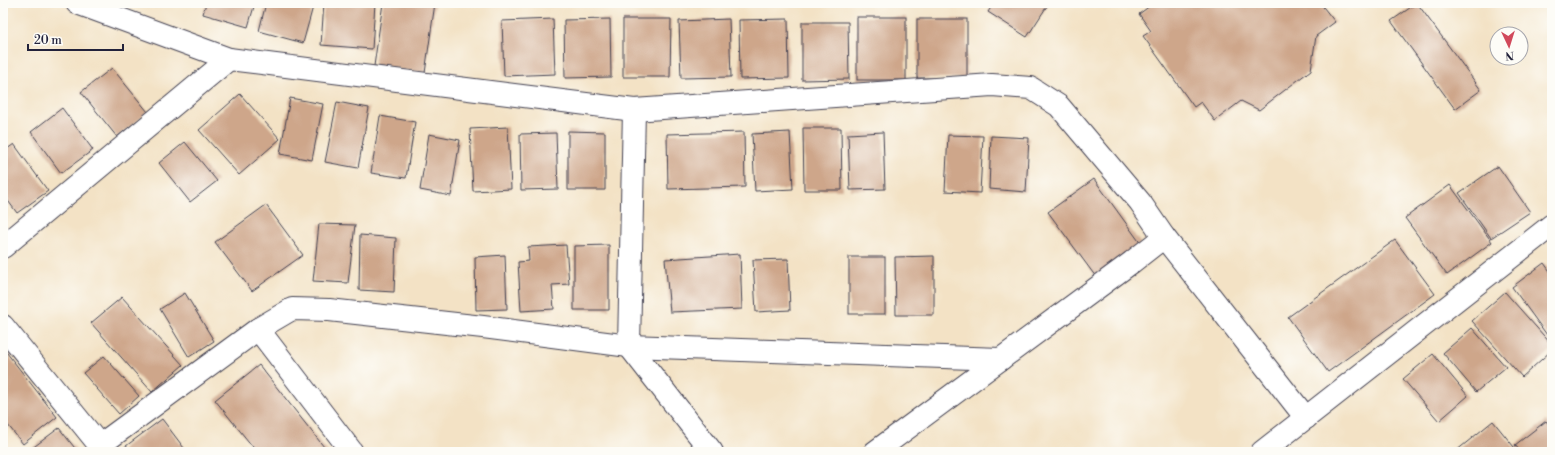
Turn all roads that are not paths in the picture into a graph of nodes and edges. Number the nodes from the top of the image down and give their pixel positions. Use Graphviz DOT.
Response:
graph roads {
  1 [pos="77,3"];
  2 [pos="230,59"];
  3 [pos="634,110"];
  4 [pos="1552,225"];
  5 [pos="1164,237"];
  6 [pos="3,247"];
  7 [pos="3,326"];
  8 [pos="258,329"];
  9 [pos="629,346"];
  10 [pos="1001,358"];
  11 [pos="1306,418"];
  12 [pos="103,448"];
  13 [pos="352,452"];
  14 [pos="712,452"];
  15 [pos="875,452"];
  16 [pos="1262,452"];
  1 -- 2 [label="street"];
  2 -- 3 [label="street"];
  2 -- 6 [label="street"];
  3 -- 5 [label="street"];
  3 -- 9 [label="street"];
  4 -- 11 [label="street"];
  5 -- 10 [label="street"];
  5 -- 11 [label="street"];
  7 -- 12 [label="street"];
  8 -- 9 [label="street"];
  8 -- 12 [label="street"];
  8 -- 13 [label="street"];
  9 -- 10 [label="street"];
  9 -- 14 [label="street"];
  10 -- 15 [label="street"];
  11 -- 16 [label="street"];
}
